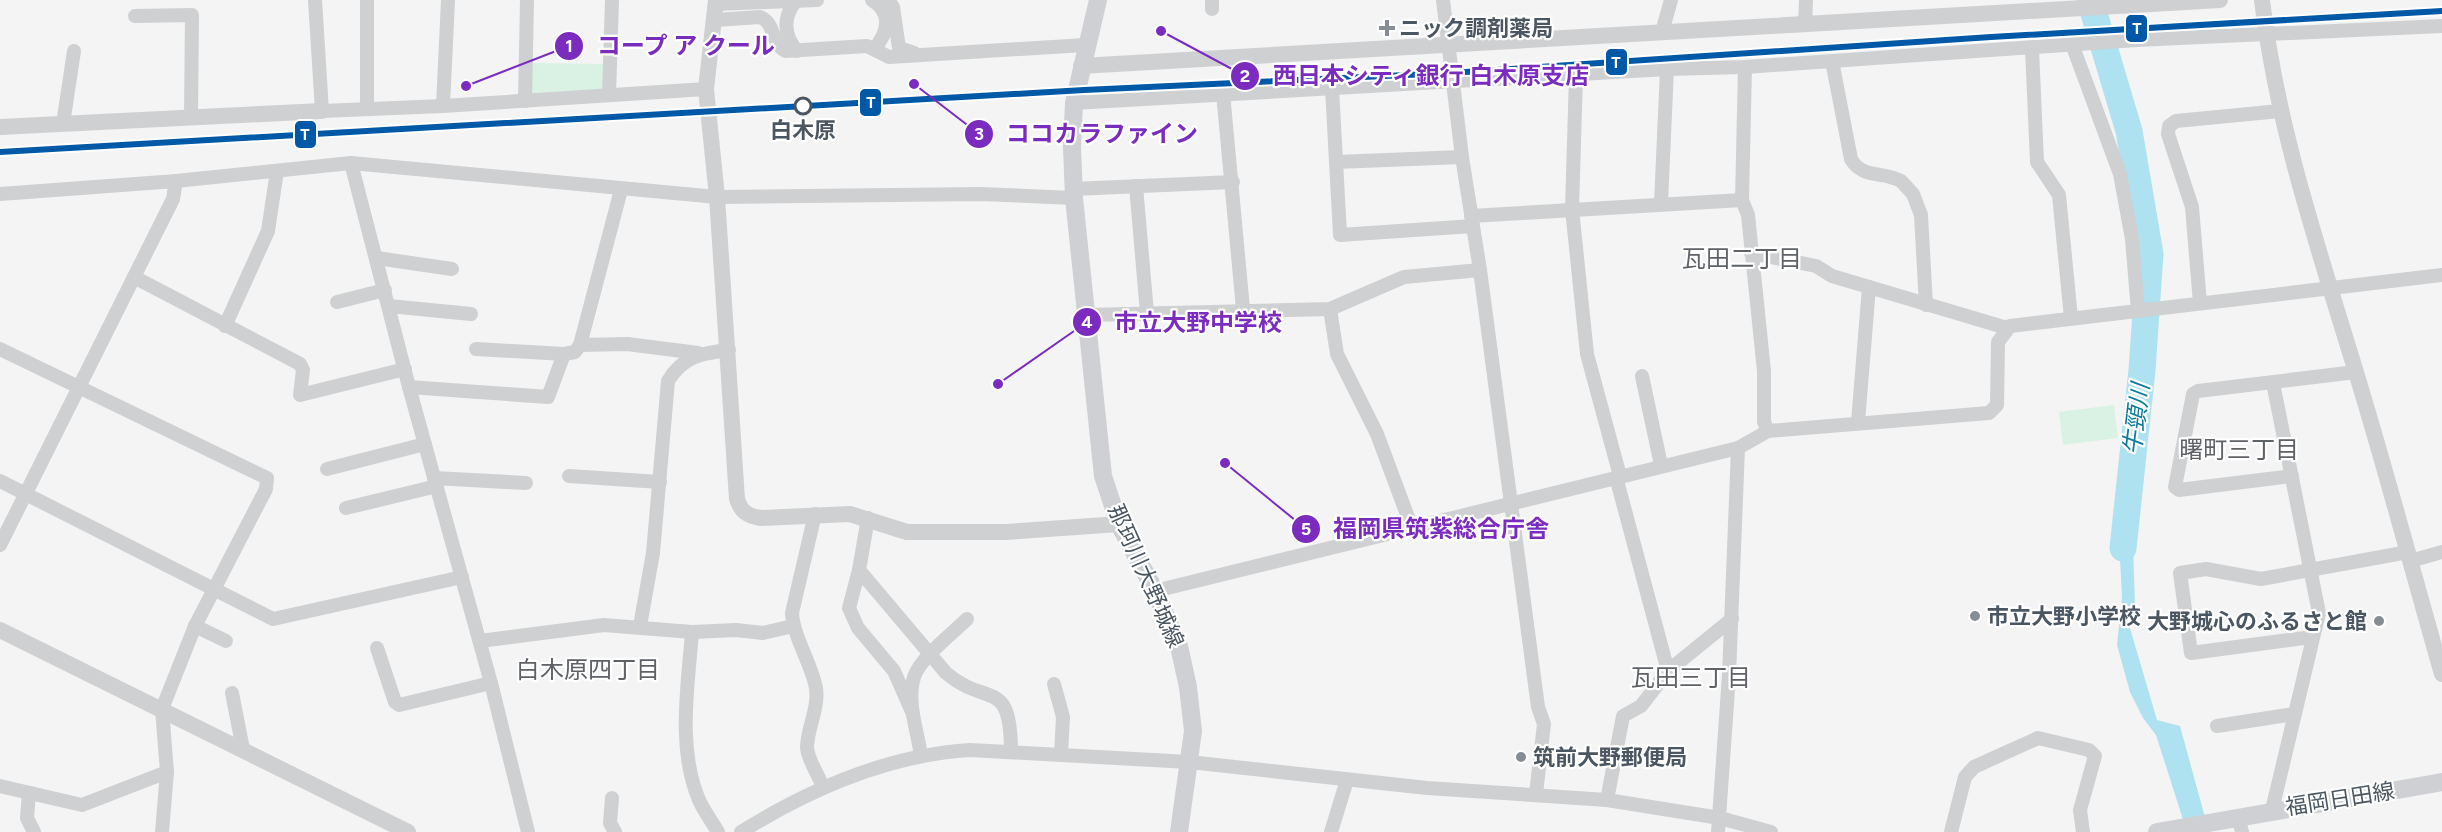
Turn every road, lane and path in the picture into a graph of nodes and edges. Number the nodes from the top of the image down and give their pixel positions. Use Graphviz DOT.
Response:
graph roads {
  1 [pos="315,0"];
  2 [pos="367,0"];
  3 [pos="448,0"];
  4 [pos="527,0"];
  5 [pos="612,0"];
  6 [pos="817,0"];
  7 [pos="872,0"];
  8 [pos="888,0"];
  9 [pos="1098,0"];
  10 [pos="1443,0"];
  11 [pos="1671,0"];
  12 [pos="1806,0"];
  13 [pos="2220,0"];
  14 [pos="2262,0"];
  15 [pos="796,1"];
  16 [pos="2127,3"];
  17 [pos="2057,6"];
  18 [pos="716,8"];
  19 [pos="135,16"];
  20 [pos="1805,25"];
  21 [pos="2442,26"];
  22 [pos="1662,32"];
  23 [pos="2266,36"];
  24 [pos="2072,44"];
  25 [pos="1085,45"];
  26 [pos="1448,46"];
  27 [pos="874,49"];
  28 [pos="2032,49"];
  29 [pos="74,51"];
  30 [pos="797,51"];
  31 [pos="919,54"];
  32 [pos="1832,61"];
  33 [pos="1081,66"];
  34 [pos="1745,67"];
  35 [pos="1667,69"];
  36 [pos="1576,75"];
  37 [pos="1453,81"];
  38 [pos="706,88"];
  39 [pos="1332,88"];
  40 [pos="1223,93"];
  41 [pos="609,95"];
  42 [pos="525,100"];
  43 [pos="1074,103"];
  44 [pos="443,106"];
  45 [pos="367,109"];
  46 [pos="322,111"];
  47 [pos="2280,111"];
  48 [pos="191,116"];
  49 [pos="63,124"];
  50 [pos="0,127"];
  51 [pos="1462,156"];
  52 [pos="1336,162"];
  53 [pos="351,163"];
  54 [pos="277,171"];
  55 [pos="176,181"];
  56 [pos="1233,182"];
  57 [pos="1136,186"];
  58 [pos="621,190"];
  59 [pos="0,194"];
  60 [pos="1074,194"];
  61 [pos="717,197"];
  62 [pos="1742,200"];
  63 [pos="1662,203"];
  64 [pos="1572,209"];
  65 [pos="1472,221"];
  66 [pos="1751,252"];
  67 [pos="377,258"];
  68 [pos="452,268"];
  69 [pos="1480,270"];
  70 [pos="2442,275"];
  71 [pos="134,277"];
  72 [pos="1869,287"];
  73 [pos="2330,287"];
  74 [pos="385,291"];
  75 [pos="337,302"];
  76 [pos="2197,303"];
  77 [pos="1926,304"];
  78 [pos="389,306"];
  79 [pos="1243,309"];
  80 [pos="1330,309"];
  81 [pos="2138,311"];
  82 [pos="1147,313"];
  83 [pos="471,314"];
  84 [pos="1086,315"];
  85 [pos="2071,318"];
  86 [pos="225,326"];
  87 [pos="2007,328"];
  88 [pos="580,345"];
  89 [pos="476,348"];
  90 [pos="0,349"];
  91 [pos="729,350"];
  92 [pos="698,353"];
  93 [pos="564,354"];
  94 [pos="405,369"];
  95 [pos="2356,372"];
  96 [pos="1642,376"];
  97 [pos="2273,383"];
  98 [pos="78,386"];
  99 [pos="409,387"];
  100 [pos="1858,422"];
  101 [pos="1768,431"];
  102 [pos="425,444"];
  103 [pos="1738,448"];
  104 [pos="1661,465"];
  105 [pos="327,469"];
  106 [pos="569,476"];
  107 [pos="1618,476"];
  108 [pos="2292,476"];
  109 [pos="0,482"];
  110 [pos="435,482"];
  111 [pos="660,482"];
  112 [pos="526,483"];
  113 [pos="25,494"];
  114 [pos="1509,503"];
  115 [pos="346,508"];
  116 [pos="815,514"];
  117 [pos="867,518"];
  118 [pos="1119,524"];
  119 [pos="1412,528"];
  120 [pos="0,545"];
  121 [pos="2442,552"];
  122 [pos="2409,556"];
  123 [pos="2310,569"];
  124 [pos="859,570"];
  125 [pos="462,577"];
  126 [pos="214,588"];
  127 [pos="1155,591"];
  128 [pos="967,618"];
  129 [pos="1732,619"];
  130 [pos="195,626"];
  131 [pos="640,626"];
  132 [pos="793,626"];
  133 [pos="0,630"];
  134 [pos="692,632"];
  135 [pos="2312,637"];
  136 [pos="226,642"];
  137 [pos="480,642"];
  138 [pos="377,648"];
  139 [pos="930,655"];
  140 [pos="1668,671"];
  141 [pos="2442,674"];
  142 [pos="491,682"];
  143 [pos="1054,684"];
  144 [pos="232,693"];
  145 [pos="162,710"];
  146 [pos="913,714"];
  147 [pos="2294,714"];
  148 [pos="2217,726"];
  149 [pos="243,749"];
  150 [pos="1011,752"];
  151 [pos="1061,754"];
  152 [pos="921,756"];
  153 [pos="1190,762"];
  154 [pos="167,772"];
  155 [pos="1347,780"];
  156 [pos="2442,782"];
  157 [pos="0,786"];
  158 [pos="823,787"];
  159 [pos="29,793"];
  160 [pos="1536,794"];
  161 [pos="612,798"];
  162 [pos="1607,800"];
  163 [pos="2272,810"];
  164 [pos="2240,824"];
  165 [pos="1719,825"];
  166 [pos="34,832"];
  167 [pos="162,832"];
  168 [pos="408,832"];
  169 [pos="528,832"];
  170 [pos="615,832"];
  171 [pos="718,832"];
  172 [pos="741,832"];
  173 [pos="1179,832"];
  174 [pos="1331,832"];
  175 [pos="1771,832"];
  176 [pos="1951,832"];
  177 [pos="2083,832"];
  178 [pos="2157,832"];
  1 -- 46 [label="street"];
  2 -- 45 [label="street"];
  3 -- 44 [label="street"];
  4 -- 42 [label="street"];
  5 -- 41 [label="street"];
  6 -- 15 [label="street"];
  7 -- 27 [label="street"];
  8 -- 31 [label="street"];
  9 -- 25 [label="main road, 那珂川大野城線"];
  10 -- 26 [label="street"];
  11 -- 22 [label="street"];
  12 -- 20 [label="street"];
  13 -- 16 [label="street"];
  14 -- 23 [label="street"];
  15 -- 18 [label="street"];
  15 -- 30 [label="street"];
  16 -- 17 [label="street"];
  17 -- 20 [label="street"];
  18 -- 30 [label="street"];
  18 -- 38 [label="street"];
  19 -- 48 [label="street"];
  20 -- 22 [label="street"];
  21 -- 23 [label="street"];
  22 -- 26 [label="street"];
  23 -- 24 [label="street"];
  23 -- 47 [label="street"];
  24 -- 28 [label="street"];
  24 -- 81 [label="street"];
  25 -- 31 [label="street"];
  25 -- 33 [label="main road, 那珂川大野城線"];
  26 -- 33 [label="street"];
  26 -- 37 [label="street"];
  27 -- 30 [label="street"];
  27 -- 31 [label="street"];
  28 -- 32 [label="street"];
  28 -- 85 [label="street"];
  29 -- 49 [label="street"];
  32 -- 34 [label="street"];
  32 -- 77 [label="street"];
  33 -- 43 [label="main road, 那珂川大野城線"];
  34 -- 35 [label="street"];
  34 -- 62 [label="street"];
  35 -- 36 [label="street"];
  35 -- 63 [label="street"];
  36 -- 37 [label="street"];
  36 -- 64 [label="street"];
  37 -- 39 [label="street"];
  37 -- 51 [label="street"];
  38 -- 41 [label="street"];
  38 -- 61 [label="street"];
  39 -- 40 [label="street"];
  39 -- 52 [label="street"];
  40 -- 43 [label="street"];
  40 -- 56 [label="street"];
  41 -- 42 [label="street"];
  42 -- 44 [label="street"];
  43 -- 60 [label="main road, 那珂川大野城線"];
  44 -- 45 [label="street"];
  45 -- 46 [label="street"];
  46 -- 48 [label="street"];
  47 -- 73 [label="street"];
  47 -- 76 [label="street"];
  48 -- 49 [label="street"];
  49 -- 50 [label="street"];
  51 -- 52 [label="street"];
  51 -- 65 [label="street"];
  52 -- 65 [label="street"];
  53 -- 54 [label="street"];
  53 -- 58 [label="street"];
  53 -- 67 [label="street"];
  54 -- 55 [label="street"];
  54 -- 86 [label="street"];
  55 -- 59 [label="street"];
  55 -- 71 [label="street"];
  56 -- 57 [label="street"];
  56 -- 79 [label="street"];
  57 -- 60 [label="street"];
  57 -- 82 [label="street"];
  58 -- 61 [label="street"];
  58 -- 88 [label="street"];
  60 -- 61 [label="street"];
  60 -- 84 [label="main road, 那珂川大野城線"];
  61 -- 91 [label="street"];
  62 -- 63 [label="street"];
  62 -- 66 [label="street"];
  63 -- 64 [label="street"];
  64 -- 65 [label="street"];
  64 -- 107 [label="street"];
  65 -- 69 [label="street"];
  66 -- 72 [label="street"];
  66 -- 101 [label="street"];
  67 -- 68 [label="street"];
  67 -- 74 [label="street"];
  69 -- 80 [label="street"];
  69 -- 114 [label="street"];
  70 -- 73 [label="street"];
  71 -- 86 [label="street"];
  71 -- 98 [label="street"];
  72 -- 77 [label="street"];
  72 -- 100 [label="street"];
  73 -- 76 [label="street"];
  73 -- 95 [label="street"];
  74 -- 75 [label="street"];
  74 -- 78 [label="street"];
  76 -- 81 [label="street"];
  77 -- 87 [label="street"];
  78 -- 83 [label="street"];
  78 -- 94 [label="street"];
  79 -- 80 [label="street"];
  79 -- 82 [label="street"];
  80 -- 119 [label="street"];
  81 -- 85 [label="street"];
  82 -- 84 [label="street"];
  84 -- 118 [label="main road, 那珂川大野城線"];
  85 -- 87 [label="street"];
  86 -- 94 [label="street"];
  87 -- 100 [label="street"];
  88 -- 92 [label="street"];
  88 -- 93 [label="street"];
  89 -- 93 [label="street"];
  90 -- 98 [label="street"];
  91 -- 92 [label="street"];
  91 -- 116 [label="street"];
  92 -- 111 [label="street"];
  93 -- 99 [label="street"];
  94 -- 99 [label="street"];
  95 -- 97 [label="street"];
  95 -- 122 [label="street"];
  96 -- 104 [label="street"];
  97 -- 108 [label="street"];
  97 -- 108 [label="street"];
  98 -- 113 [label="street"];
  98 -- 126 [label="street"];
  99 -- 102 [label="street"];
  100 -- 101 [label="street"];
  101 -- 103 [label="street"];
  102 -- 105 [label="street"];
  102 -- 110 [label="street"];
  103 -- 104 [label="street"];
  103 -- 129 [label="street"];
  104 -- 107 [label="street"];
  106 -- 111 [label="street"];
  107 -- 114 [label="street"];
  107 -- 140 [label="street"];
  108 -- 123 [label="street"];
  109 -- 113 [label="street"];
  110 -- 112 [label="street"];
  110 -- 115 [label="street"];
  110 -- 125 [label="street"];
  111 -- 131 [label="street"];
  113 -- 120 [label="street"];
  113 -- 126 [label="street"];
  114 -- 119 [label="street"];
  114 -- 160 [label="street"];
  116 -- 117 [label="street"];
  116 -- 132 [label="street"];
  117 -- 118 [label="street"];
  117 -- 124 [label="street"];
  118 -- 127 [label="main road, 那珂川大野城線"];
  119 -- 127 [label="street"];
  121 -- 122 [label="street"];
  122 -- 123 [label="street"];
  122 -- 141 [label="street"];
  123 -- 135 [label="street"];
  123 -- 135 [label="street"];
  124 -- 139 [label="street"];
  124 -- 146 [label="street"];
  125 -- 126 [label="street"];
  125 -- 137 [label="street"];
  126 -- 130 [label="street"];
  127 -- 153 [label="main road, 那珂川大野城線"];
  128 -- 139 [label="street"];
  129 -- 140 [label="street"];
  129 -- 165 [label="street"];
  130 -- 136 [label="street"];
  130 -- 145 [label="street"];
  131 -- 134 [label="street"];
  131 -- 137 [label="street"];
  132 -- 134 [label="street"];
  132 -- 158 [label="street"];
  133 -- 145 [label="street"];
  134 -- 171 [label="street"];
  135 -- 147 [label="street"];
  137 -- 142 [label="street"];
  138 -- 142 [label="street"];
  139 -- 146 [label="street"];
  139 -- 150 [label="street"];
  140 -- 162 [label="street"];
  142 -- 169 [label="street"];
  143 -- 151 [label="street"];
  144 -- 149 [label="street"];
  145 -- 149 [label="street"];
  145 -- 154 [label="street"];
  146 -- 152 [label="street"];
  147 -- 148 [label="street"];
  147 -- 163 [label="street"];
  149 -- 168 [label="street"];
  150 -- 151 [label="street"];
  150 -- 152 [label="street"];
  151 -- 153 [label="street"];
  152 -- 158 [label="street"];
  153 -- 155 [label="street"];
  153 -- 173 [label="main road, 那珂川大野城線"];
  154 -- 159 [label="street"];
  154 -- 167 [label="street"];
  155 -- 160 [label="street"];
  155 -- 174 [label="street"];
  156 -- 163 [label="main road, 福岡日田線"];
  157 -- 159 [label="street"];
  158 -- 172 [label="street"];
  159 -- 166 [label="street"];
  160 -- 162 [label="street"];
  161 -- 170 [label="street"];
  162 -- 165 [label="street"];
  163 -- 164 [label="main road, 福岡日田線"];
  164 -- 178 [label="main road, 福岡日田線"];
  165 -- 175 [label="street"];
  176 -- 177 [label="street"];
}
